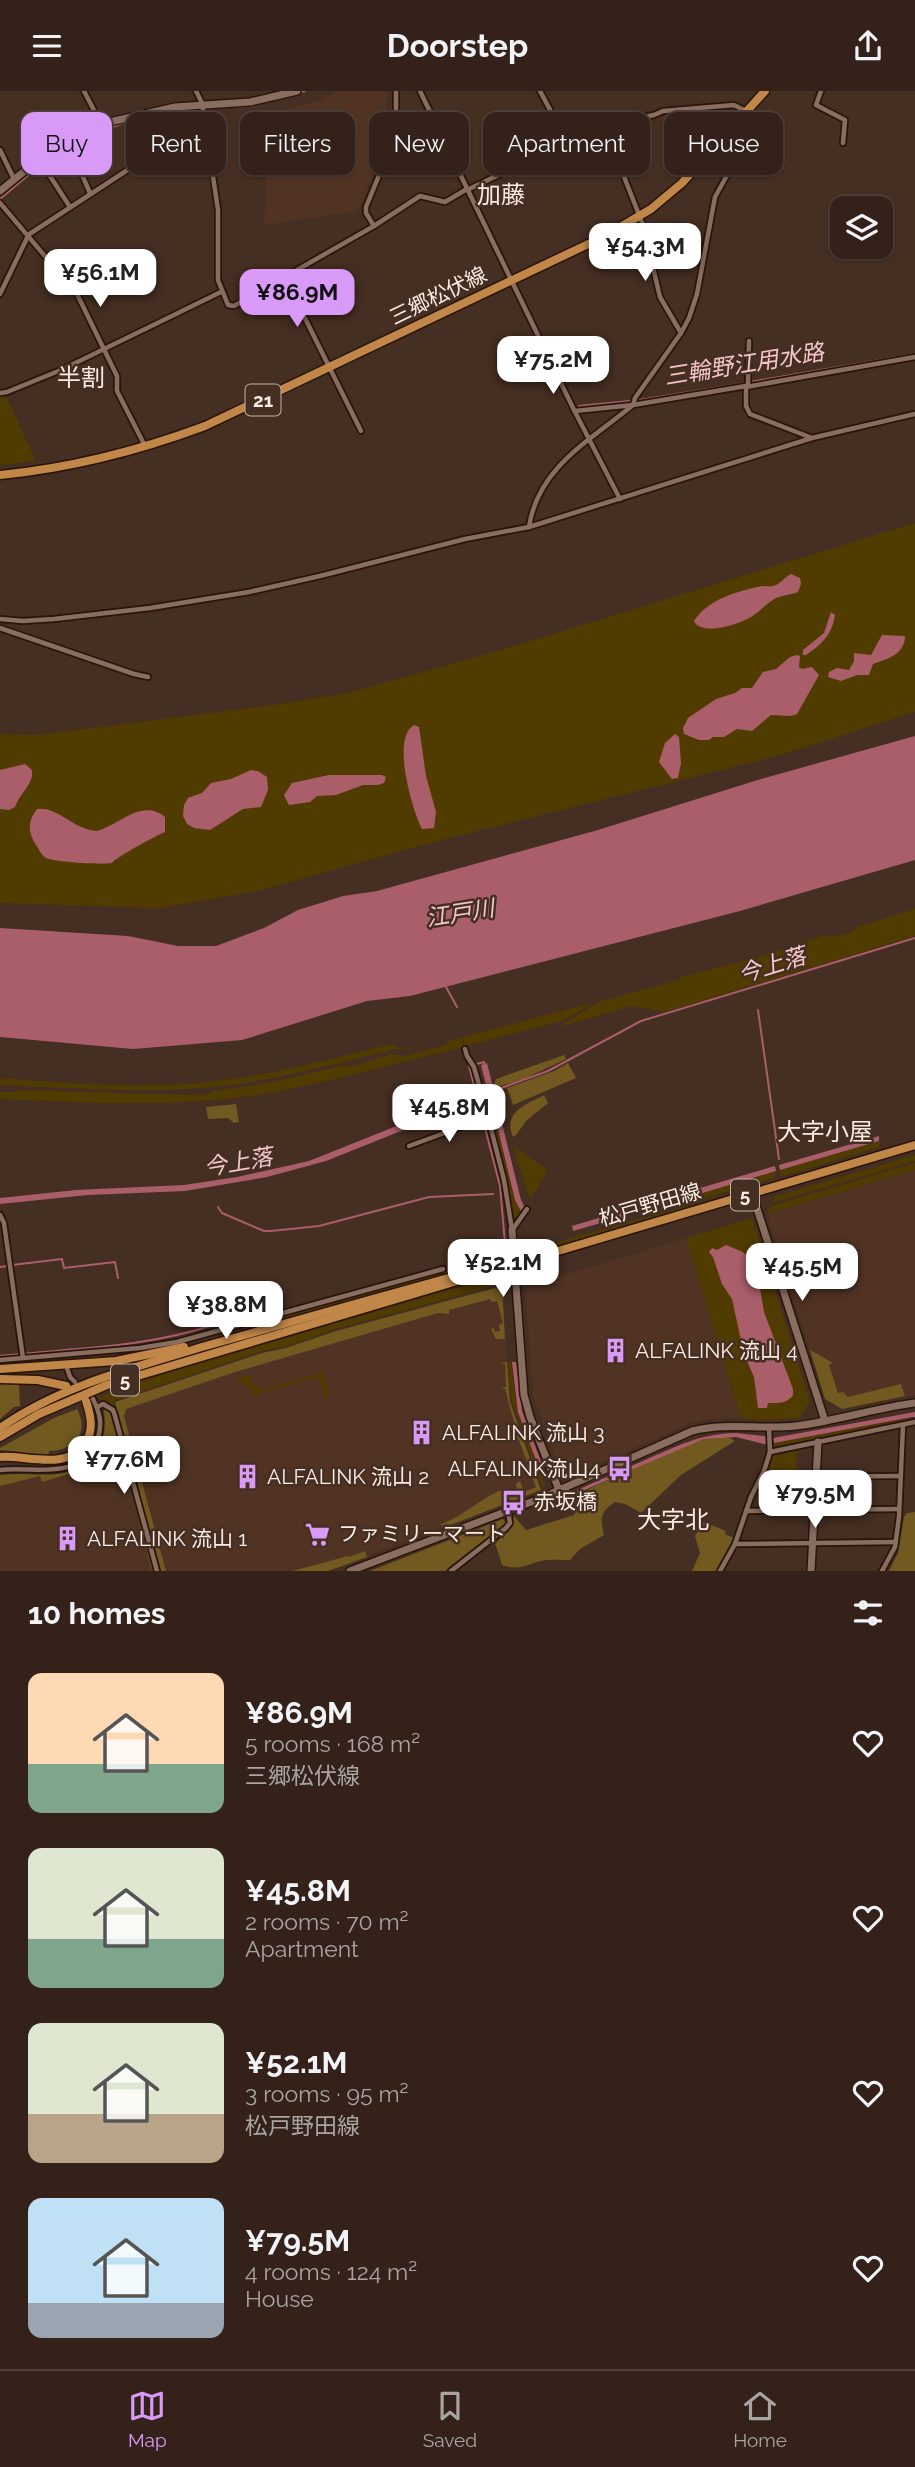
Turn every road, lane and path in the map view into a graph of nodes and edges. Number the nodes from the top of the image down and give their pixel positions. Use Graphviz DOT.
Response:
graph roads {
  1 [pos="84,91"];
  2 [pos="196,91"];
  3 [pos="297,91"];
  4 [pos="396,91"];
  5 [pos="420,91"];
  6 [pos="540,91"];
  7 [pos="765,91"];
  8 [pos="821,91"];
  9 [pos="202,108"];
  10 [pos="748,109"];
  11 [pos="95,112"];
  12 [pos="176,112"];
  13 [pos="551,112"];
  14 [pos="745,112"];
  15 [pos="756,112"];
  16 [pos="650,116"];
  17 [pos="843,143"];
  18 [pos="0,150"];
  19 [pos="126,170"];
  20 [pos="24,175"];
  21 [pos="49,175"];
  22 [pos="82,175"];
  23 [pos="497,175"];
  24 [pos="623,175"];
  25 [pos="689,175"];
  26 [pos="728,175"];
  27 [pos="19,179"];
  28 [pos="467,189"];
  29 [pos="0,191"];
  30 [pos="90,193"];
  31 [pos="0,203"];
  32 [pos="70,207"];
  33 [pos="639,217"];
  34 [pos="374,226"];
  35 [pos="28,236"];
  36 [pos="285,278"];
  37 [pos="511,281"];
  38 [pos="221,292"];
  39 [pos="0,294"];
  40 [pos="681,334"];
  41 [pos="749,341"];
  42 [pos="104,348"];
  43 [pos="915,357"];
  44 [pos="330,367"];
  45 [pos="747,386"];
  46 [pos="0,393"];
  47 [pos="633,405"];
  48 [pos="575,411"];
  49 [pos="915,414"];
  50 [pos="361,431"];
  51 [pos="590,438"];
  52 [pos="812,438"];
  53 [pos="146,447"];
  54 [pos="0,475"];
  55 [pos="620,499"];
  56 [pos="529,527"];
  57 [pos="0,619"];
  58 [pos="0,628"];
  59 [pos="148,677"];
  60 [pos="465,1049"];
  61 [pos="484,1118"];
  62 [pos="915,1145"];
  63 [pos="409,1146"];
  64 [pos="752,1193"];
  65 [pos="527,1209"];
  66 [pos="0,1215"];
  67 [pos="512,1230"];
  68 [pos="515,1263"];
  69 [pos="443,1269"];
  70 [pos="289,1322"];
  71 [pos="66,1354"];
  72 [pos="22,1355"];
  73 [pos="0,1360"];
  74 [pos="66,1361"];
  75 [pos="0,1369"];
  76 [pos="67,1369"];
  77 [pos="0,1379"];
  78 [pos="75,1381"];
  79 [pos="66,1386"];
  80 [pos="89,1400"];
  81 [pos="915,1403"];
  82 [pos="97,1407"];
  83 [pos="825,1420"];
  84 [pos="915,1422"];
  85 [pos="903,1425"];
  86 [pos="769,1428"];
  87 [pos="1,1433"];
  88 [pos="818,1442"];
  89 [pos="770,1452"];
  90 [pos="0,1457"];
  91 [pos="0,1470"];
  92 [pos="901,1476"];
  93 [pos="816,1477"];
  94 [pos="761,1478"];
  95 [pos="559,1490"];
  96 [pos="900,1509"];
  97 [pos="814,1510"];
  98 [pos="508,1511"];
  99 [pos="746,1511"];
  100 [pos="895,1542"];
  101 [pos="813,1543"];
  102 [pos="735,1544"];
  103 [pos="157,1571"];
  104 [pos="350,1571"];
  105 [pos="451,1571"];
  106 [pos="720,1571"];
  107 [pos="811,1571"];
  108 [pos="882,1571"];
  1 -- 11 [label="street"];
  2 -- 9 [label="street"];
  3 -- 9 [label="street"];
  4 -- 34 [label="street"];
  5 -- 28 [label="street"];
  6 -- 13 [label="street"];
  7 -- 10 [label="main road, 三郷松伏線 / 21"];
  8 -- 17 [label="street"];
  9 -- 12 [label="street"];
  9 -- 38 [label="street"];
  10 -- 14 [label="main road, 三郷松伏線 / 21"];
  10 -- 15 [label="street"];
  10 -- 16 [label="street"];
  18 -- 27 [label="street"];
  19 -- 30 [label="street"];
  20 -- 27 [label="street"];
  21 -- 32 [label="street"];
  22 -- 30 [label="street"];
  23 -- 28 [label="street"];
  24 -- 33 [label="street"];
  25 -- 33 [label="main road, 三郷松伏線 / 21"];
  26 -- 40 [label="street"];
  27 -- 29 [label="street"];
  28 -- 34 [label="street"];
  28 -- 37 [label="street"];
  30 -- 32 [label="street"];
  31 -- 35 [label="street"];
  32 -- 35 [label="street"];
  33 -- 37 [label="main road, 三郷松伏線 / 21"];
  33 -- 40 [label="street"];
  34 -- 36 [label="street"];
  35 -- 39 [label="street"];
  35 -- 42 [label="street"];
  36 -- 38 [label="street"];
  36 -- 44 [label="street"];
  37 -- 44 [label="main road, 三郷松伏線 / 21"];
  37 -- 48 [label="street"];
  38 -- 42 [label="street"];
  40 -- 47 [label="street"];
  41 -- 45 [label="street"];
  42 -- 46 [label="street"];
  42 -- 53 [label="street"];
  43 -- 45 [label="street"];
  44 -- 50 [label="street"];
  44 -- 53 [label="main road, 三郷松伏線 / 21"];
  45 -- 47 [label="street"];
  45 -- 52 [label="street"];
  47 -- 48 [label="street"];
  47 -- 51 [label="street"];
  48 -- 51 [label="street"];
  49 -- 52 [label="street"];
  51 -- 55 [label="street"];
  51 -- 56 [label="street"];
  52 -- 55 [label="street"];
  53 -- 54 [label="main road, 三郷松伏線 / 21"];
  55 -- 56 [label="street"];
  56 -- 57 [label="street"];
  58 -- 59 [label="street"];
  60 -- 61 [label="street"];
  61 -- 63 [label="street"];
  61 -- 67 [label="street"];
  62 -- 64 [label="main road, 松戸野田線 / 5"];
  64 -- 68 [label="main road, 松戸野田線 / 5"];
  64 -- 83 [label="street"];
  65 -- 67 [label="street"];
  66 -- 72 [label="street"];
  67 -- 68 [label="street"];
  68 -- 70 [label="main road, 松戸野田線 / 5"];
  68 -- 87 [label="main road, 松戸野田線 / 5"];
  68 -- 95 [label="street"];
  69 -- 71 [label="street"];
  70 -- 75 [label="main road"];
  70 -- 87 [label="main road, 松戸野田線 / 5"];
  71 -- 72 [label="street"];
  71 -- 74 [label="street"];
  72 -- 73 [label="street"];
  76 -- 78 [label="street"];
  77 -- 79 [label="main road"];
  80 -- 82 [label="street"];
  80 -- 90 [label="main road"];
  81 -- 83 [label="street"];
  82 -- 91 [label="street"];
  82 -- 103 [label="street"];
  83 -- 86 [label="street"];
  84 -- 85 [label="street"];
  85 -- 88 [label="street"];
  85 -- 92 [label="street"];
  86 -- 89 [label="street"];
  86 -- 95 [label="street"];
  88 -- 89 [label="street"];
  88 -- 93 [label="street"];
  89 -- 94 [label="street"];
  92 -- 93 [label="street"];
  92 -- 96 [label="street"];
  93 -- 94 [label="street"];
  93 -- 97 [label="street"];
  94 -- 99 [label="street"];
  95 -- 98 [label="street"];
  96 -- 97 [label="street"];
  96 -- 100 [label="street"];
  97 -- 99 [label="street"];
  97 -- 101 [label="street"];
  98 -- 104 [label="street"];
  98 -- 105 [label="street"];
  99 -- 102 [label="street"];
  100 -- 101 [label="street"];
  100 -- 108 [label="street"];
  101 -- 102 [label="street"];
  101 -- 107 [label="street"];
  102 -- 106 [label="street"];
}
